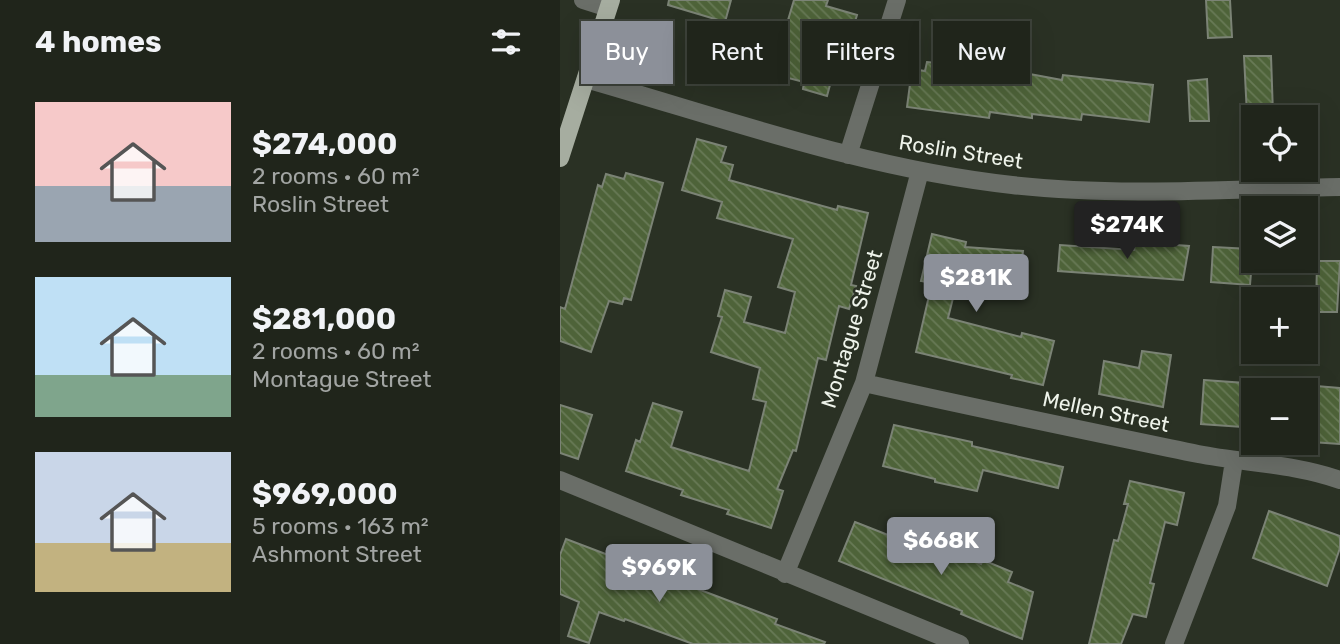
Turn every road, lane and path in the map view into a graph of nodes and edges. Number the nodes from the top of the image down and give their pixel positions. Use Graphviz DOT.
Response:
graph roads {
  1 [pos="583,0"];
  2 [pos="897,0"];
  3 [pos="610,4"];
  4 [pos="605,21"];
  5 [pos="584,84"];
  6 [pos="603,84"];
  7 [pos="848,155"];
  8 [pos="560,158"];
  9 [pos="920,171"];
  10 [pos="1340,187"];
  11 [pos="864,383"];
  12 [pos="1234,461"];
  13 [pos="560,480"];
  14 [pos="1340,480"];
  15 [pos="785,574"];
  16 [pos="960,644"];
  17 [pos="1174,644"];
  1 -- 3 [label="street"];
  2 -- 7 [label="street"];
  3 -- 4 [label="main road"];
  5 -- 8 [label="main road"];
  6 -- 7 [label="street, Roslin Street"];
  7 -- 9 [label="street, Roslin Street"];
  9 -- 10 [label="street, Roslin Street"];
  9 -- 11 [label="street, Montague Street"];
  11 -- 12 [label="street, Mellen Street"];
  11 -- 15 [label="street, Montague Street"];
  12 -- 14 [label="street, Mellen Street"];
  12 -- 17 [label="street"];
  13 -- 15 [label="street"];
  15 -- 16 [label="street"];
}
